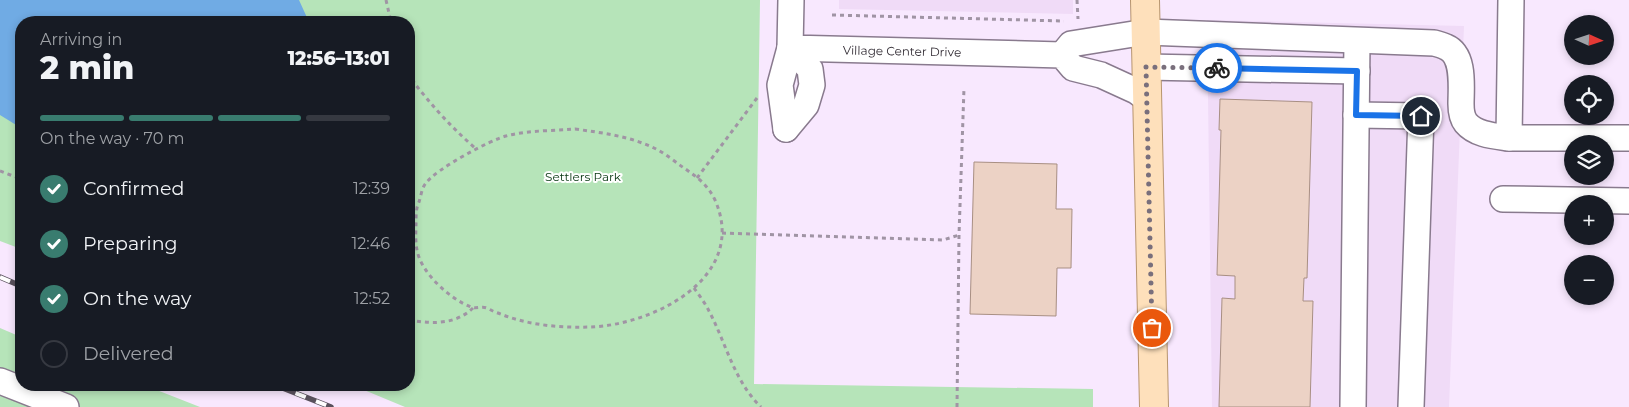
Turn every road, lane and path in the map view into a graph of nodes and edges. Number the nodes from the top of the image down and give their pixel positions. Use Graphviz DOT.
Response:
graph roads {
  1 [pos="386,0"];
  2 [pos="791,0"];
  3 [pos="1077,0"];
  4 [pos="1145,0"];
  5 [pos="1511,0"];
  6 [pos="832,15"];
  7 [pos="390,16"];
  8 [pos="1068,21"];
  9 [pos="1086,22"];
  10 [pos="1146,32"];
  11 [pos="1357,41"];
  12 [pos="1062,56"];
  13 [pos="1146,67"];
  14 [pos="1357,71"];
  15 [pos="415,84"];
  16 [pos="964,88"];
  17 [pos="759,95"];
  18 [pos="1147,98"];
  19 [pos="1356,115"];
  20 [pos="1509,138"];
  21 [pos="1629,138"];
  22 [pos="476,149"];
  23 [pos="0,171"];
  24 [pos="15,177"];
  25 [pos="697,178"];
  26 [pos="1504,199"];
  27 [pos="1629,201"];
  28 [pos="722,233"];
  29 [pos="959,234"];
  30 [pos="694,288"];
  31 [pos="473,308"];
  32 [pos="415,321"];
  33 [pos="0,382"];
  34 [pos="15,388"];
  35 [pos="24,391"];
  36 [pos="66,407"];
  37 [pos="761,407"];
  38 [pos="957,407"];
  39 [pos="1154,407"];
  40 [pos="1352,407"];
  41 [pos="1411,407"];
  1 -- 7 [label="path"];
  2 -- 12 [label="street, Village Center Drive"];
  3 -- 9 [label="path"];
  4 -- 10 [label="main road"];
  5 -- 20 [label="street"];
  6 -- 8 [label="path"];
  10 -- 11 [label="street"];
  10 -- 12 [label="street"];
  10 -- 13 [label="main road"];
  11 -- 14 [label="street"];
  11 -- 20 [label="street"];
  12 -- 18 [label="street"];
  13 -- 14 [label="street"];
  13 -- 18 [label="main road"];
  14 -- 19 [label="street"];
  15 -- 22 [label="path"];
  16 -- 29 [label="path"];
  17 -- 25 [label="path"];
  18 -- 39 [label="main road"];
  19 -- 40 [label="street"];
  19 -- 41 [label="street"];
  20 -- 21 [label="street"];
  22 -- 25 [label="path"];
  22 -- 31 [label="path"];
  23 -- 24 [label="path"];
  25 -- 28 [label="path"];
  26 -- 27 [label="street"];
  28 -- 29 [label="path"];
  28 -- 30 [label="path"];
  29 -- 38 [label="path"];
  30 -- 31 [label="path"];
  30 -- 37 [label="path"];
  31 -- 32 [label="path"];
  33 -- 34 [label="street"];
  35 -- 36 [label="street"];
}
